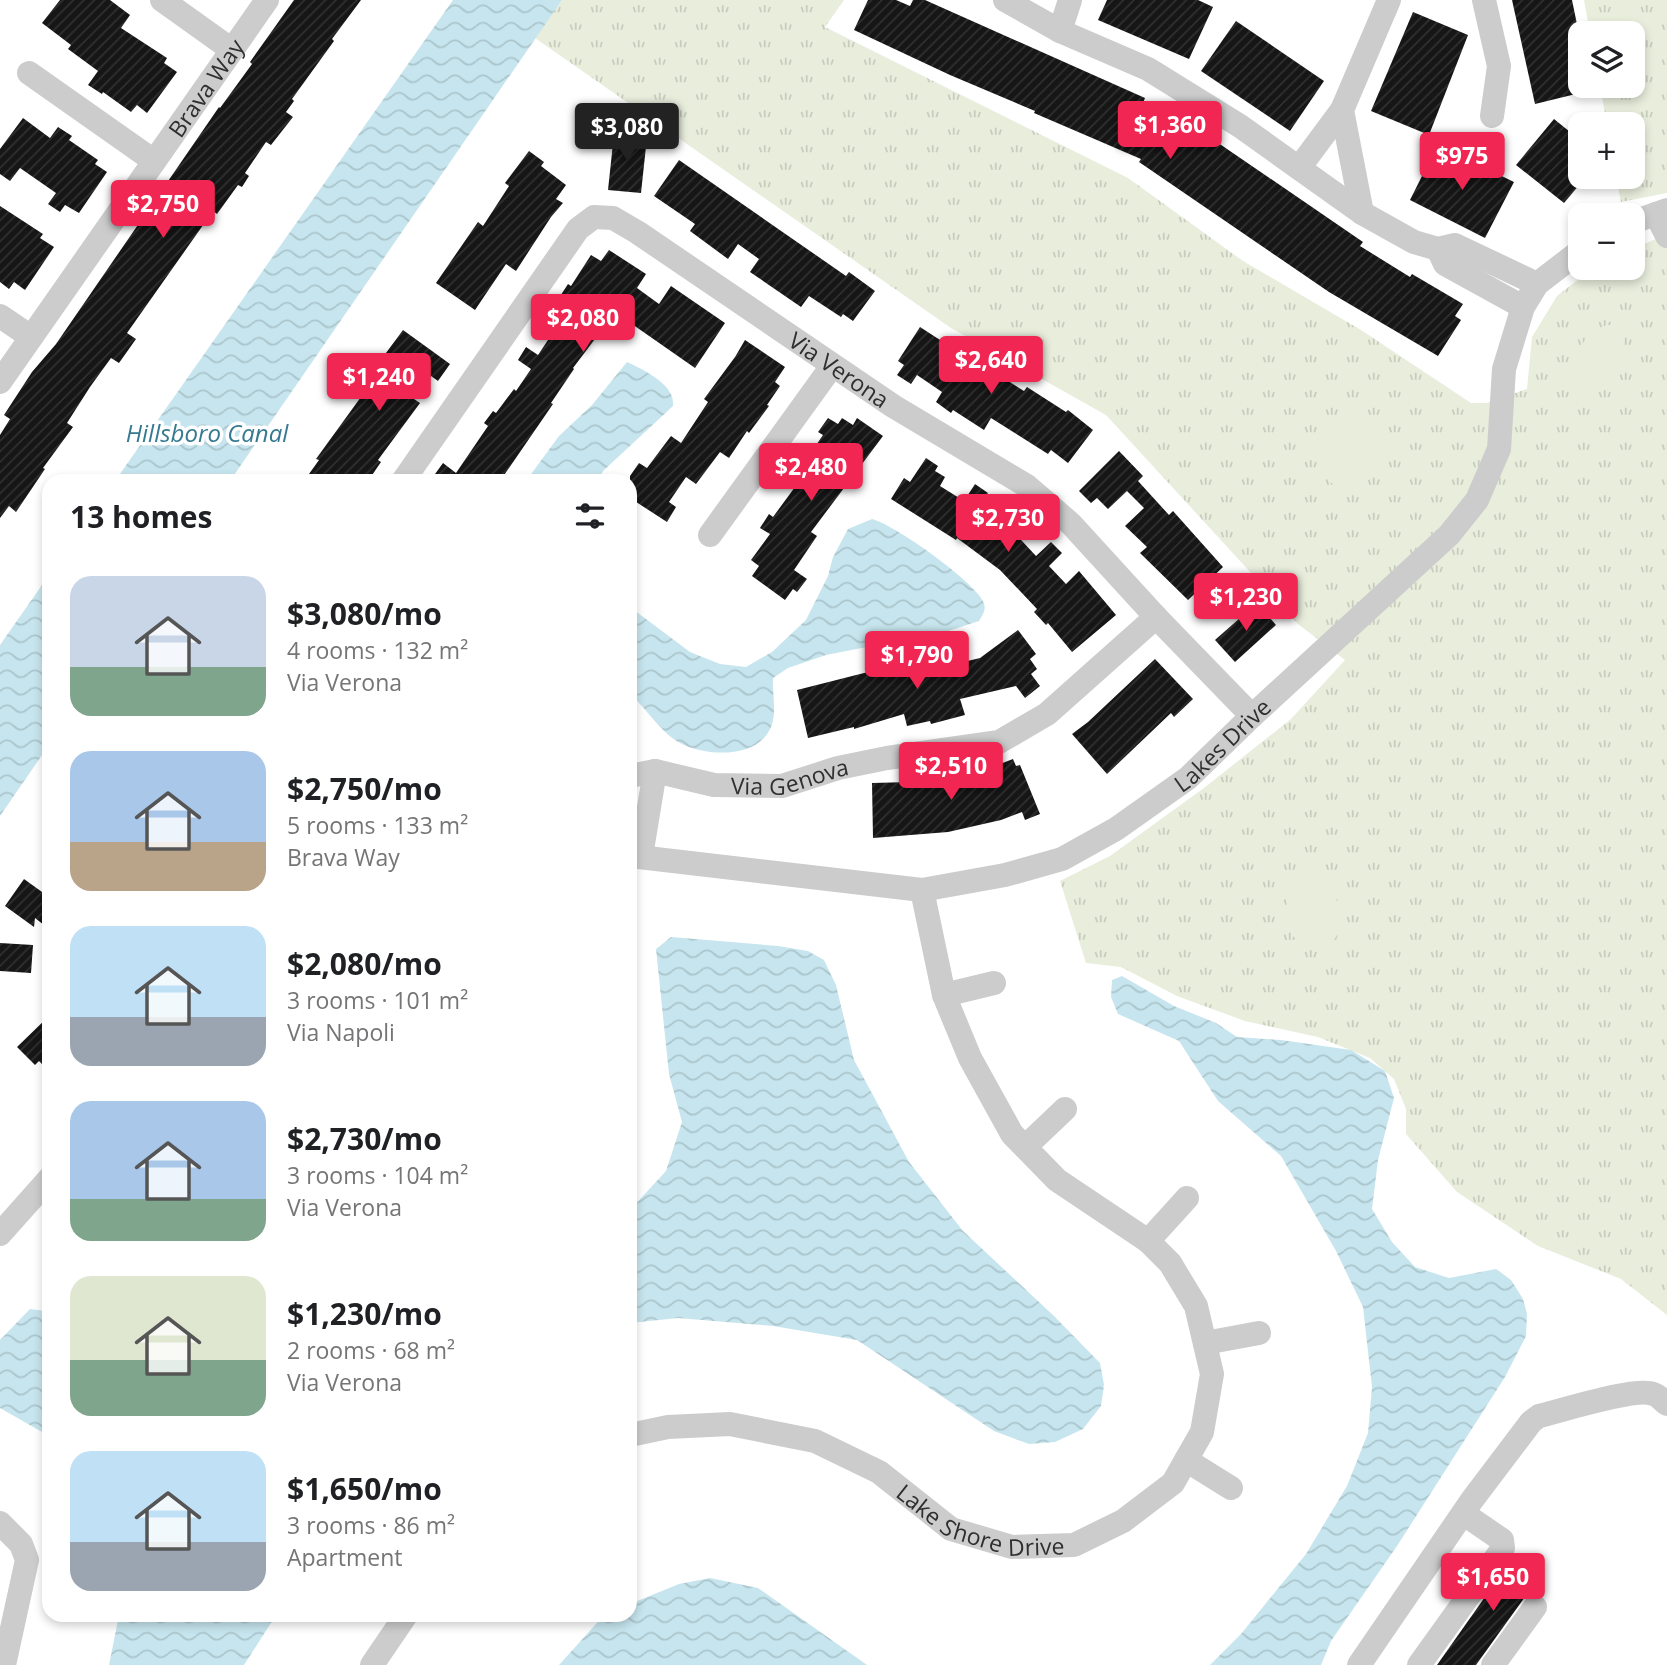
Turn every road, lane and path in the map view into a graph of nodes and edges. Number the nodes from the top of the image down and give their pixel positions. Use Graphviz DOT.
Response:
graph roads {
  1 [pos="162,0"];
  2 [pos="267,0"];
  3 [pos="1005,0"];
  4 [pos="1070,0"];
  5 [pos="1389,0"];
  6 [pos="1484,0"];
  7 [pos="1060,31"];
  8 [pos="232,50"];
  9 [pos="29,73"];
  10 [pos="1342,110"];
  11 [pos="1492,116"];
  12 [pos="154,161"];
  13 [pos="1299,168"];
  14 [pos="1362,213"];
  15 [pos="1664,220"];
  16 [pos="1645,221"];
  17 [pos="1438,249"];
  18 [pos="1568,260"];
  19 [pos="1536,284"];
  20 [pos="1522,307"];
  21 [pos="0,316"];
  22 [pos="31,337"];
  23 [pos="832,366"];
  24 [pos="0,382"];
  25 [pos="408,474"];
  26 [pos="710,535"];
  27 [pos="1156,617"];
  28 [pos="1252,716"];
  29 [pos="655,771"];
  30 [pos="637,775"];
  31 [pos="637,848"];
  32 [pos="637,856"];
  33 [pos="922,890"];
  34 [pos="994,983"];
  35 [pos="944,995"];
  36 [pos="1065,1109"];
  37 [pos="1025,1147"];
  38 [pos="42,1188"];
  39 [pos="1186,1198"];
  40 [pos="0,1234"];
  41 [pos="1148,1241"];
  42 [pos="1259,1333"];
  43 [pos="1205,1343"];
  44 [pos="1667,1404"];
  45 [pos="637,1434"];
  46 [pos="1186,1460"];
  47 [pos="1231,1488"];
  48 [pos="1464,1514"];
  49 [pos="0,1523"];
  50 [pos="1535,1608"];
  51 [pos="401,1622"];
  52 [pos="5,1665"];
  53 [pos="372,1665"];
  54 [pos="1359,1665"];
  55 [pos="1419,1665"];
  56 [pos="1493,1665"];
  1 -- 8 [label="street"];
  2 -- 8 [label="street, Brava Way"];
  3 -- 7 [label="street"];
  4 -- 7 [label="street"];
  5 -- 10 [label="street"];
  6 -- 11 [label="street"];
  7 -- 13 [label="street"];
  8 -- 12 [label="street, Brava Way"];
  9 -- 12 [label="street"];
  10 -- 13 [label="street"];
  10 -- 14 [label="street"];
  12 -- 22 [label="street, Brava Way"];
  13 -- 14 [label="street"];
  14 -- 17 [label="street"];
  15 -- 16 [label="street"];
  17 -- 19 [label="street"];
  17 -- 20 [label="street"];
  18 -- 19 [label="street, Lakes Drive"];
  19 -- 20 [label="street, Lakes Drive"];
  20 -- 28 [label="street, Lakes Drive"];
  21 -- 22 [label="street"];
  22 -- 24 [label="street, Brava Way"];
  23 -- 25 [label="street, Via Verona"];
  23 -- 26 [label="street"];
  23 -- 27 [label="street, Via Verona"];
  27 -- 28 [label="street, Via Verona"];
  27 -- 29 [label="street, Via Genova"];
  28 -- 33 [label="street, Lakes Drive"];
  29 -- 30 [label="street, Via Genova"];
  29 -- 31 [label="street"];
  32 -- 33 [label="street, Lakes Drive"];
  33 -- 35 [label="street, Lake Shore Drive"];
  34 -- 35 [label="street"];
  35 -- 37 [label="street, Lake Shore Drive"];
  36 -- 37 [label="street"];
  37 -- 41 [label="street, Lake Shore Drive"];
  38 -- 40 [label="street"];
  39 -- 41 [label="street"];
  41 -- 43 [label="street, Lake Shore Drive"];
  42 -- 43 [label="street"];
  43 -- 46 [label="street, Lake Shore Drive"];
  44 -- 48 [label="street"];
  45 -- 46 [label="street, Lake Shore Drive"];
  46 -- 47 [label="street"];
  48 -- 54 [label="street"];
  48 -- 55 [label="street"];
  49 -- 52 [label="street"];
  50 -- 56 [label="street"];
  51 -- 53 [label="street"];
}
